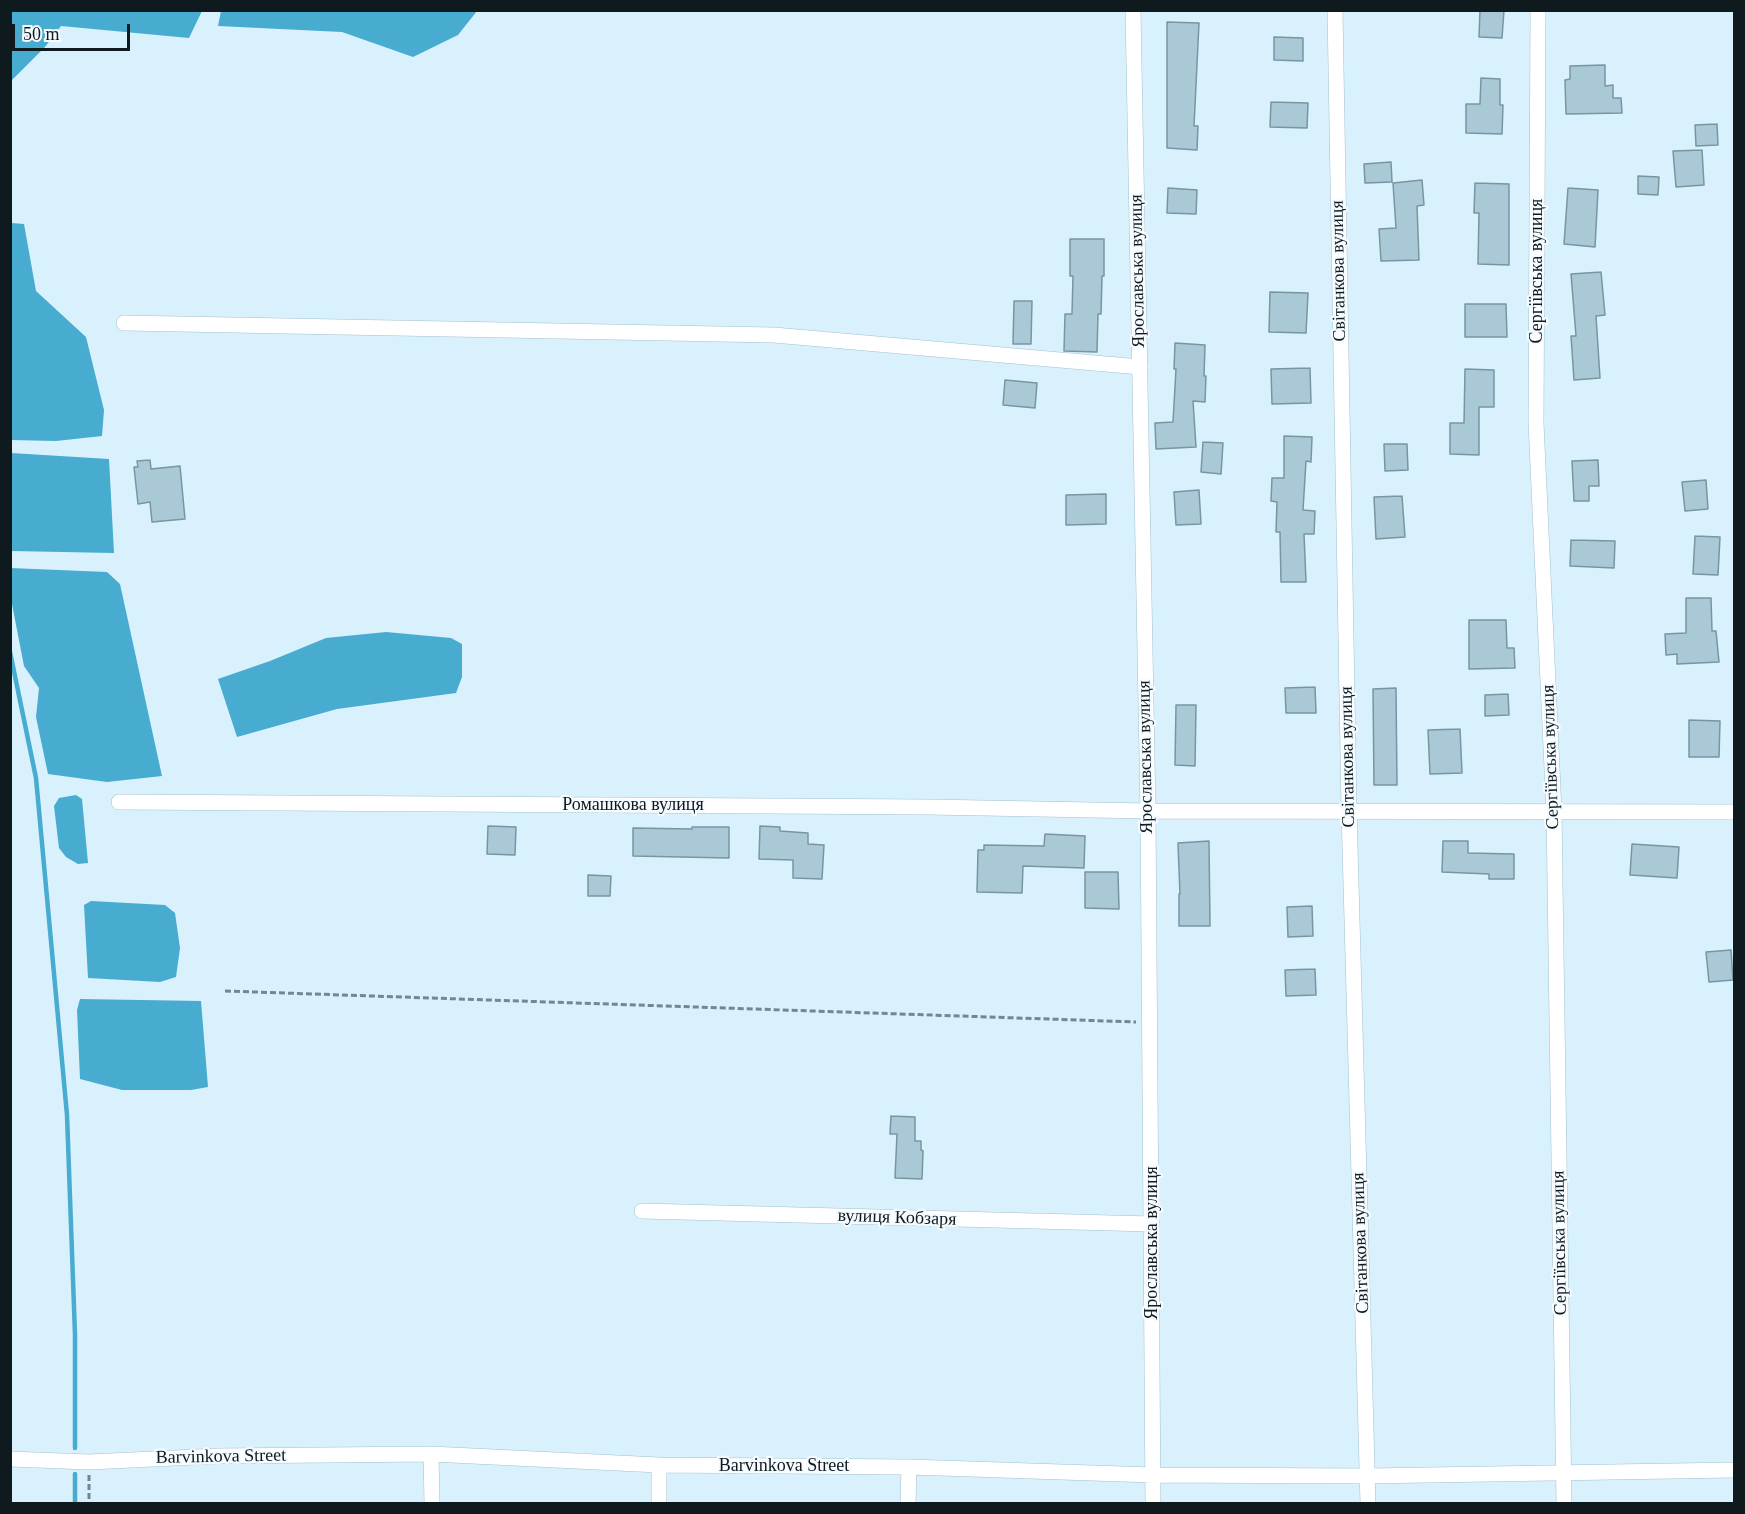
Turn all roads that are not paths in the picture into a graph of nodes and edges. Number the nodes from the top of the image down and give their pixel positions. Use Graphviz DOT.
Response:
graph roads {
  1 [pos="1133,10"];
  2 [pos="1335,10"];
  3 [pos="1538,10"];
  4 [pos="124,323"];
  5 [pos="1140,368"];
  6 [pos="119,802"];
  7 [pos="1349,810"];
  8 [pos="1148,811"];
  9 [pos="1554,812"];
  10 [pos="1734,813"];
  11 [pos="642,1211"];
  12 [pos="1152,1224"];
  13 [pos="431,1454"];
  14 [pos="10,1459"];
  15 [pos="659,1465"];
  16 [pos="909,1467"];
  17 [pos="1734,1470"];
  18 [pos="1563,1473"];
  19 [pos="1153,1475"];
  20 [pos="1368,1476"];
  21 [pos="432,1503"];
  22 [pos="659,1503"];
  23 [pos="908,1503"];
  24 [pos="1153,1503"];
  25 [pos="1368,1503"];
  26 [pos="1564,1503"];
  1 -- 5 [label="street, Ярославська вулиця"];
  2 -- 7 [label="street, Світанкова вулиця"];
  3 -- 9 [label="street, Сергіївська вулиця"];
  4 -- 5 [label="street"];
  5 -- 8 [label="street, Ярославська вулиця"];
  6 -- 8 [label="street, Ромашкова вулиця"];
  7 -- 8 [label="street, Ромашкова вулиця"];
  7 -- 9 [label="street, Ромашкова вулиця"];
  7 -- 20 [label="street, Світанкова вулиця"];
  8 -- 12 [label="street, Ярославська вулиця"];
  9 -- 10 [label="street, Ромашкова вулиця"];
  9 -- 18 [label="street, Сергіївська вулиця"];
  11 -- 12 [label="street, вулиця Кобзаря"];
  12 -- 19 [label="street, Ярославська вулиця"];
  13 -- 14 [label="street, Barvinkova Street"];
  13 -- 15 [label="street, Barvinkova Street"];
  13 -- 21 [label="street"];
  15 -- 16 [label="street, Barvinkova Street"];
  15 -- 22 [label="street"];
  16 -- 19 [label="street, Barvinkova Street"];
  16 -- 23 [label="street"];
  17 -- 18 [label="street, Barvinkova Street"];
  18 -- 20 [label="street, Barvinkova Street"];
  18 -- 26 [label="street, Сергіївська вулиця"];
  19 -- 20 [label="street, Barvinkova Street"];
  19 -- 24 [label="street, Ярославська вулиця"];
  20 -- 25 [label="street, Світанкова вулиця"];
}
